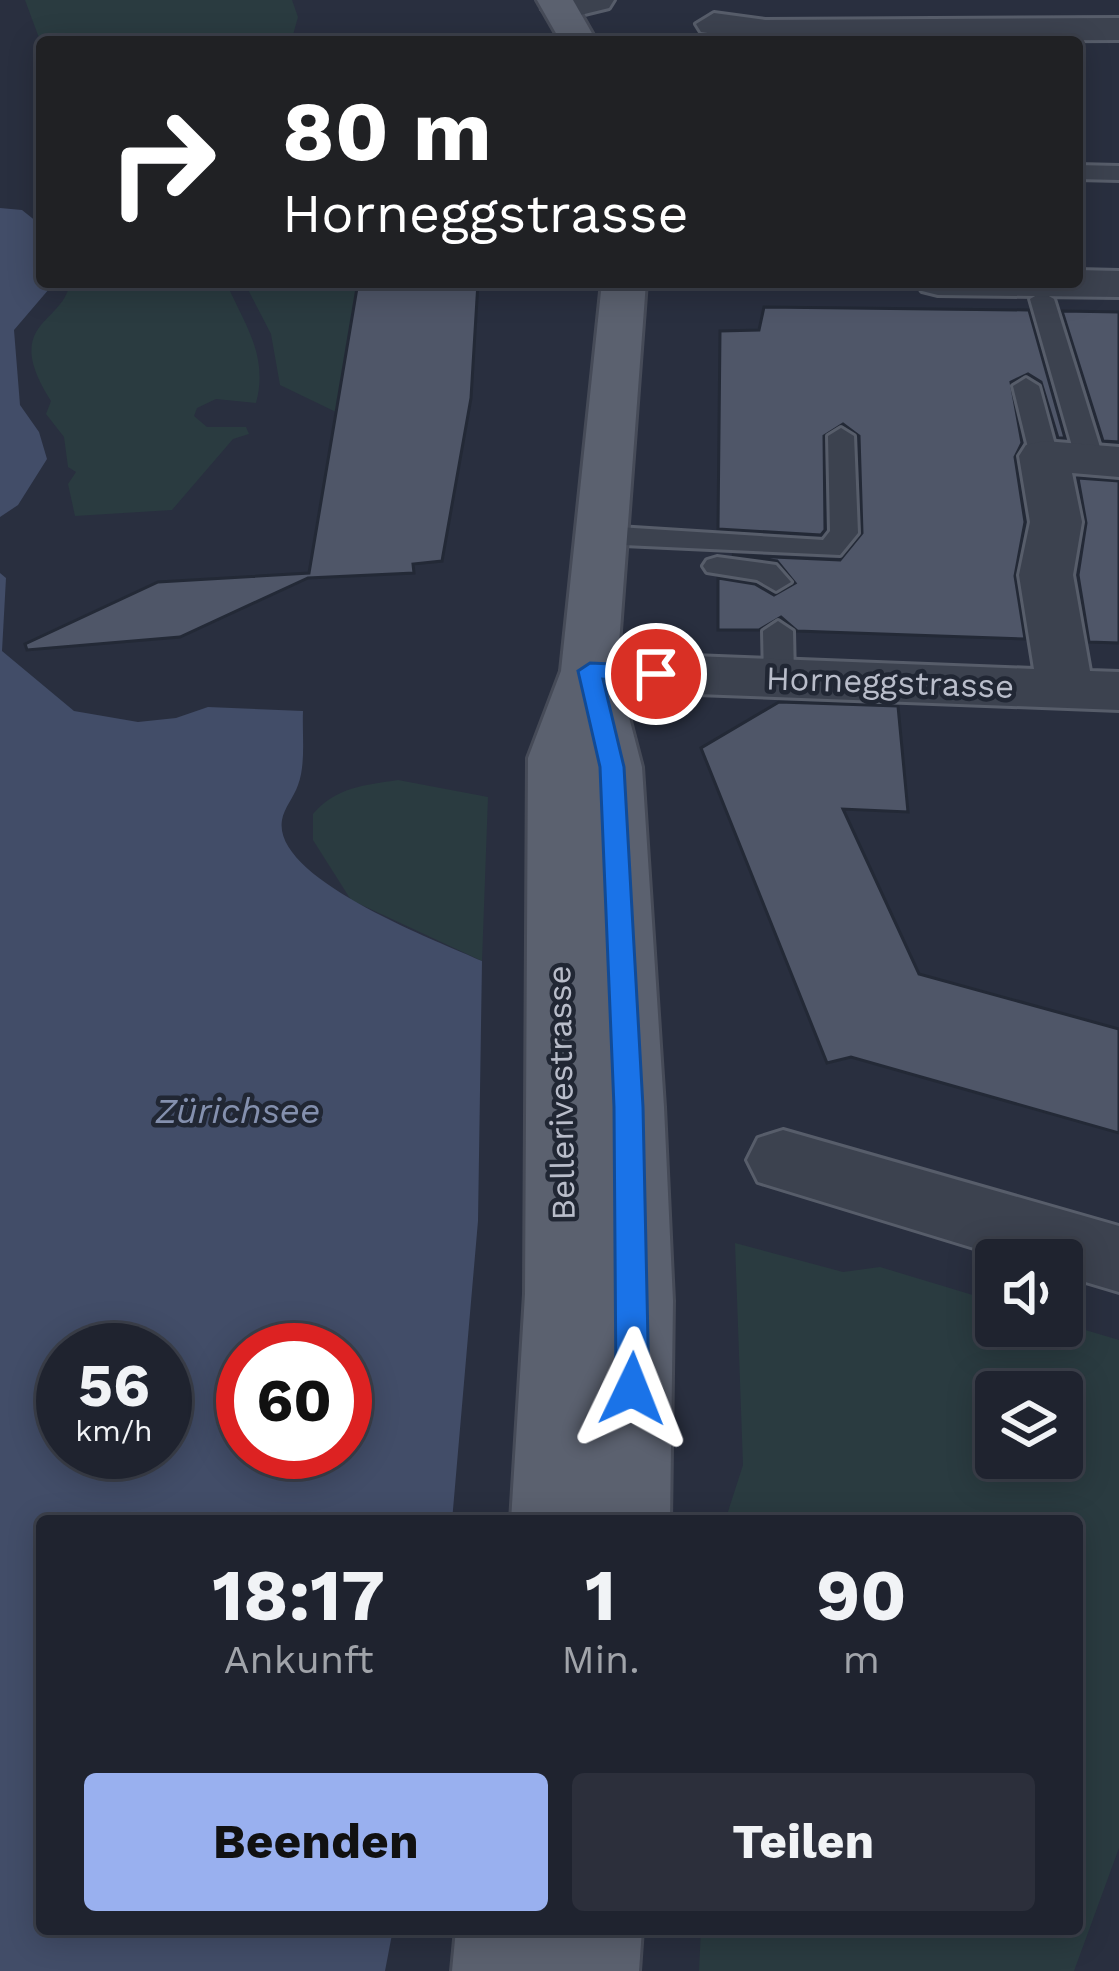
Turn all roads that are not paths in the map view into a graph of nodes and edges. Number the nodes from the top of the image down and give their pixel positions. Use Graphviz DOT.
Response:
graph roads {
  1 [pos="570,3"];
  2 [pos="714,24"];
  3 [pos="1119,29"];
  4 [pos="578,36"];
  5 [pos="1083,172"];
  6 [pos="1119,173"];
  7 [pos="1083,284"];
  8 [pos="1119,284"];
  9 [pos="623,288"];
  10 [pos="1042,298"];
  11 [pos="1026,386"];
  12 [pos="841,436"];
  13 [pos="1084,459"];
  14 [pos="601,546"];
  15 [pos="776,582"];
  16 [pos="590,671"];
  17 [pos="1092,690"];
  18 [pos="782,1160"];
  19 [pos="1119,1258"];
  20 [pos="552,1515"];
  21 [pos="629,1515"];
  22 [pos="504,1935"];
  23 [pos="593,1935"];
  24 [pos="500,1971"];
  25 [pos="590,1971"];
  1 -- 4 [label="main road"];
  2 -- 3 [label="street"];
  5 -- 6 [label="lane"];
  7 -- 8 [label="street"];
  9 -- 14 [label="main road, Bellerivestrasse"];
  10 -- 13 [label="lane"];
  11 -- 13 [label="lane"];
  12 -- 14 [label="lane"];
  13 -- 17 [label="street"];
  14 -- 15 [label="lane"];
  14 -- 16 [label="main road, Bellerivestrasse"];
  16 -- 17 [label="street, Horneggstrasse"];
  16 -- 20 [label="main road, Bellerivestrasse"];
  16 -- 21 [label="main road, Bellerivestrasse"];
  18 -- 19 [label="street"];
  22 -- 24 [label="main road"];
  23 -- 25 [label="main road"];
}
